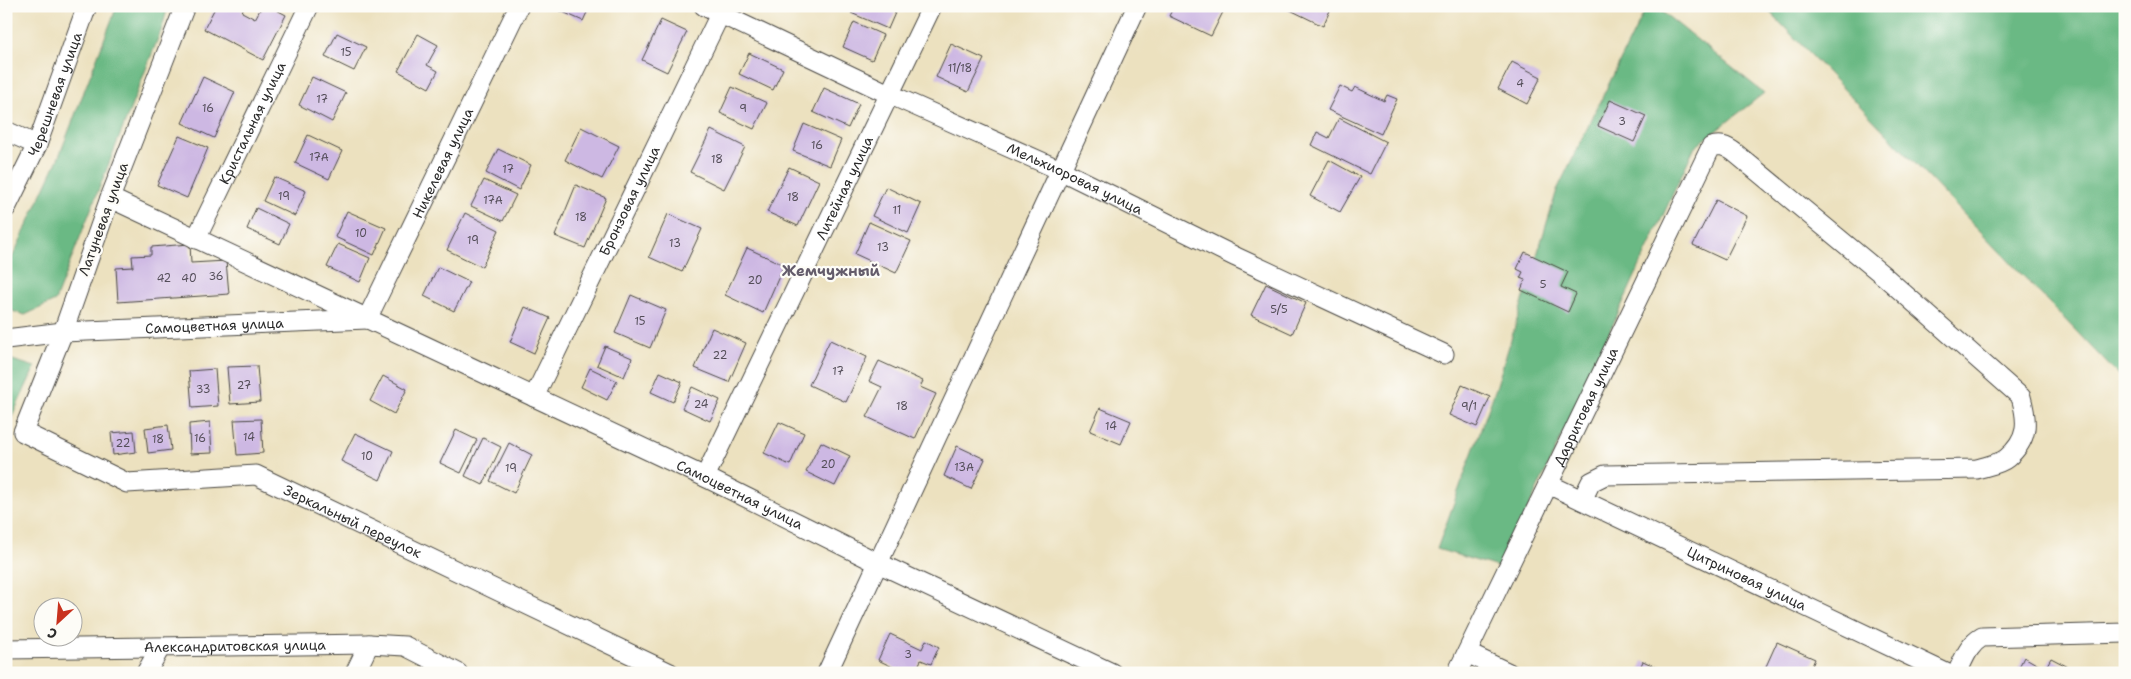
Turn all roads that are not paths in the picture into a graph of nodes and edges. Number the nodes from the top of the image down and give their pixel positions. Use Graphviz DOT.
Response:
graph roads {
  1 [pos="87,6"];
  2 [pos="185,6"];
  3 [pos="309,6"];
  4 [pos="519,6"];
  5 [pos="932,6"];
  6 [pos="1137,6"];
  7 [pos="716,9"];
  8 [pos="891,94"];
  9 [pos="6,131"];
  10 [pos="37,145"];
  11 [pos="1060,170"];
  12 [pos="110,198"];
  13 [pos="6,208"];
  14 [pos="196,239"];
  15 [pos="367,319"];
  16 [pos="63,332"];
  17 [pos="6,340"];
  18 [pos="1444,354"];
  19 [pos="534,397"];
  20 [pos="22,432"];
  21 [pos="706,478"];
  22 [pos="1548,484"];
  23 [pos="1582,500"];
  24 [pos="878,564"];
  25 [pos="2125,633"];
  26 [pos="369,644"];
  27 [pos="160,648"];
  28 [pos="6,649"];
  29 [pos="1467,653"];
  30 [pos="146,673"];
  31 [pos="355,673"];
  32 [pos="458,673"];
  33 [pos="670,673"];
  34 [pos="826,673"];
  35 [pos="1112,673"];
  36 [pos="1457,673"];
  37 [pos="1509,673"];
  38 [pos="1946,673"];
  39 [pos="1957,673"];
  1 -- 10 [label="street, Черешневая улица"];
  2 -- 12 [label="street, Латуневая улица"];
  3 -- 14 [label="street, Кристальная улица"];
  4 -- 15 [label="street, Никелевая улица"];
  5 -- 8 [label="street, Литейная улица"];
  6 -- 11 [label="street"];
  7 -- 8 [label="street, Мельхиоровая улица"];
  7 -- 19 [label="street, Бронзовая улица"];
  8 -- 11 [label="street, Мельхиоровая улица"];
  8 -- 21 [label="street, Литейная улица"];
  9 -- 10 [label="street"];
  10 -- 13 [label="street, Черешневая улица"];
  11 -- 18 [label="street, Мельхиоровая улица"];
  11 -- 24 [label="street"];
  12 -- 14 [label="street, Самоцветная улица"];
  12 -- 16 [label="street, Латуневая улица"];
  14 -- 15 [label="street, Самоцветная улица"];
  15 -- 16 [label="street, Самоцветная улица"];
  15 -- 19 [label="street, Самоцветная улица"];
  16 -- 17 [label="street, Самоцветная улица"];
  16 -- 20 [label="street, Латуневая улица"];
  19 -- 21 [label="street, Самоцветная улица"];
  20 -- 33 [label="street, Зеркальный переулок"];
  21 -- 24 [label="street, Самоцветная улица"];
  22 -- 23 [label="street, Цитриновая улица"];
  22 -- 23 [label="street, Дарритовая улица"];
  22 -- 29 [label="street, Дарритовая улица"];
  23 -- 38 [label="street, Цитриновая улица"];
  24 -- 34 [label="street"];
  24 -- 35 [label="street, Самоцветная улица"];
  25 -- 39 [label="street"];
  26 -- 27 [label="street, Александритовская улица"];
  26 -- 31 [label="street"];
  26 -- 32 [label="street, Александритовская улица"];
  27 -- 28 [label="street, Александритовская улица"];
  27 -- 30 [label="street"];
  29 -- 36 [label="street, Дарритовая улица"];
  29 -- 37 [label="street"];
}
